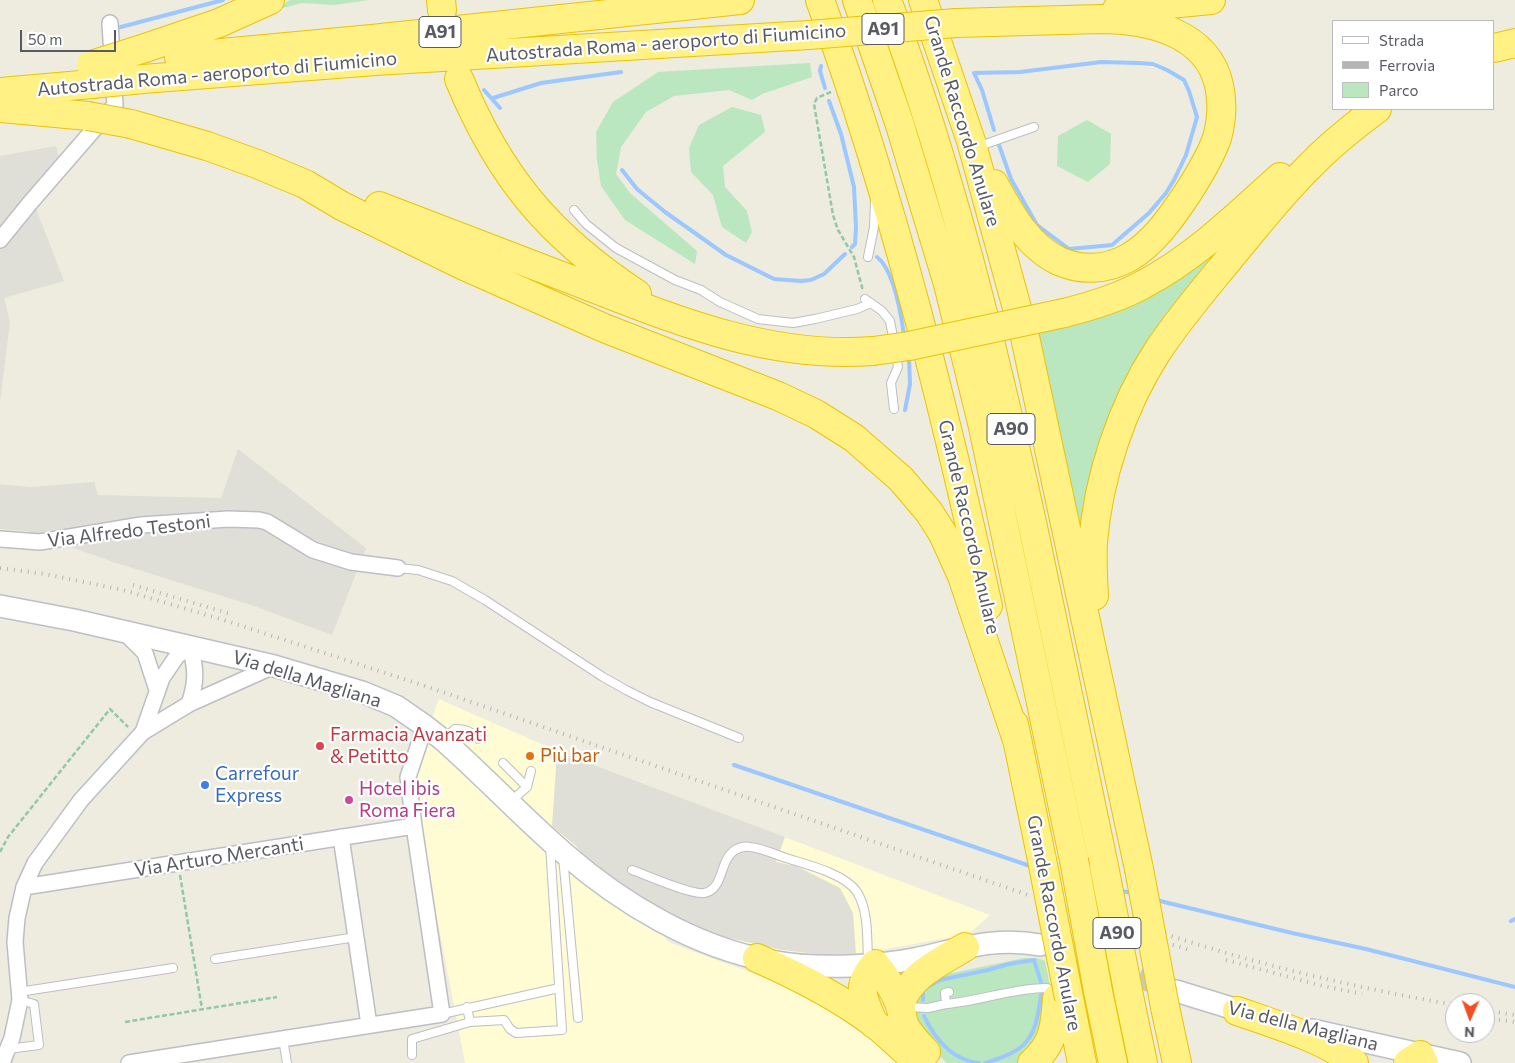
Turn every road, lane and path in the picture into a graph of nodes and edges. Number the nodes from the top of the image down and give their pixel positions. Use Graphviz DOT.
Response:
graph roads {
  1 [pos="270,0"];
  2 [pos="716,0"];
  3 [pos="739,0"];
  4 [pos="820,0"];
  5 [pos="857,0"];
  6 [pos="887,0"];
  7 [pos="923,0"];
  8 [pos="1211,0"];
  9 [pos="110,23"];
  10 [pos="956,23"];
  11 [pos="1515,43"];
  12 [pos="1495,48"];
  13 [pos="144,63"];
  14 [pos="0,73"];
  15 [pos="91,75"];
  16 [pos="459,79"];
  17 [pos="842,88"];
  18 [pos="0,92"];
  19 [pos="0,108"];
  20 [pos="1363,110"];
  21 [pos="1376,110"];
  22 [pos="1034,127"];
  23 [pos="985,142"];
  24 [pos="876,168"];
  25 [pos="305,184"];
  26 [pos="574,210"];
  27 [pos="0,240"];
  28 [pos="868,257"];
  29 [pos="868,301"];
  30 [pos="719,334"];
  31 [pos="888,349"];
  32 [pos="894,409"];
  33 [pos="0,539"];
  34 [pos="398,568"];
  35 [pos="0,606"];
  36 [pos="123,632"];
  37 [pos="190,646"];
  38 [pos="274,666"];
  39 [pos="168,667"];
  40 [pos="195,674"];
  41 [pos="157,690"];
  42 [pos="189,704"];
  43 [pos="110,710"];
  44 [pos="425,726"];
  45 [pos="143,732"];
  46 [pos="739,738"];
  47 [pos="478,739"];
  48 [pos="443,740"];
  49 [pos="1018,743"];
  50 [pos="503,763"];
  51 [pos="531,771"];
  52 [pos="526,787"];
  53 [pos="510,802"];
  54 [pos="1130,825"];
  55 [pos="414,826"];
  56 [pos="341,838"];
  57 [pos="557,847"];
  58 [pos="0,852"];
  59 [pos="178,864"];
  60 [pos="632,870"];
  61 [pos="24,887"];
  62 [pos="356,937"];
  63 [pos="1040,945"];
  64 [pos="965,947"];
  65 [pos="757,958"];
  66 [pos="215,959"];
  67 [pos="871,965"];
  68 [pos="173,968"];
  69 [pos="559,988"];
  70 [pos="949,992"];
  71 [pos="1058,995"];
  72 [pos="20,996"];
  73 [pos="277,997"];
  74 [pos="1171,999"];
  75 [pos="946,1004"];
  76 [pos="467,1007"];
  77 [pos="202,1009"];
  78 [pos="901,1010"];
  79 [pos="1237,1011"];
  80 [pos="442,1014"];
  81 [pos="578,1018"];
  82 [pos="125,1022"];
  83 [pos="470,1022"];
  84 [pos="874,1024"];
  85 [pos="370,1025"];
  86 [pos="283,1039"];
  87 [pos="412,1055"];
  88 [pos="1176,1055"];
  89 [pos="5,1056"];
  90 [pos="1418,1060"];
  91 [pos="129,1063"];
  92 [pos="133,1063"];
  93 [pos="287,1063"];
  94 [pos="918,1063"];
  95 [pos="937,1063"];
  96 [pos="1032,1063"];
  97 [pos="1082,1063"];
  98 [pos="1113,1063"];
  99 [pos="1142,1063"];
  100 [pos="1354,1063"];
  101 [pos="1460,1063"];
  1 -- 13 [label="highway"];
  2 -- 3 [label="highway"];
  3 -- 13 [label="highway, Autostrada Roma - aeroporto di Fiumicino / A91"];
  4 -- 17 [label="highway, Grande Raccordo Anulare"];
  5 -- 98 [label="highway, Grande Raccordo Anulare / A90, bridge"];
  6 -- 99 [label="highway, Grande Raccordo Anulare / A90, bridge"];
  7 -- 23 [label="highway, Grande Raccordo Anulare"];
  8 -- 10 [label="highway, Autostrada Roma - aeroporto di Fiumicino / A91"];
  9 -- 27 [label="street"];
  10 -- 13 [label="highway, Autostrada Roma - aeroporto di Fiumicino / A91, bridge"];
  10 -- 23 [label="highway"];
  11 -- 12 [label="highway"];
  13 -- 15 [label="highway, Autostrada Roma - aeroporto di Fiumicino / A91, bridge"];
  14 -- 15 [label="highway, Autostrada Roma - aeroporto di Fiumicino / A91"];
  15 -- 18 [label="highway, Autostrada Roma - aeroporto di Fiumicino / A91"];
  16 -- 30 [label="highway"];
  17 -- 24 [label="highway, Grande Raccordo Anulare"];
  17 -- 29 [label="path"];
  19 -- 25 [label="highway, bridge"];
  20 -- 31 [label="highway, bridge"];
  21 -- 54 [label="highway"];
  22 -- 23 [label="lane"];
  23 -- 54 [label="highway, Grande Raccordo Anulare"];
  24 -- 28 [label="lane"];
  24 -- 49 [label="highway, Grande Raccordo Anulare"];
  25 -- 30 [label="highway"];
  25 -- 49 [label="highway"];
  26 -- 29 [label="lane"];
  29 -- 31 [label="lane"];
  30 -- 31 [label="highway"];
  31 -- 32 [label="lane"];
  33 -- 34 [label="street, Via Alfredo Testoni"];
  34 -- 46 [label="lane"];
  35 -- 36 [label="main road, Via della Magliana"];
  36 -- 37 [label="main road, Via della Magliana"];
  36 -- 41 [label="street"];
  37 -- 38 [label="main road, Via della Magliana"];
  37 -- 39 [label="street"];
  37 -- 40 [label="street"];
  38 -- 42 [label="street"];
  38 -- 44 [label="main road, Via della Magliana"];
  39 -- 40 [label="street"];
  39 -- 41 [label="street"];
  40 -- 42 [label="street"];
  41 -- 45 [label="street"];
  42 -- 45 [label="street"];
  43 -- 58 [label="path"];
  44 -- 48 [label="main road, Via della Magliana"];
  44 -- 55 [label="street"];
  45 -- 61 [label="street"];
  47 -- 48 [label="lane"];
  48 -- 53 [label="main road, Via della Magliana"];
  49 -- 71 [label="highway, Grande Raccordo Anulare, bridge"];
  50 -- 52 [label="lane"];
  51 -- 52 [label="lane"];
  52 -- 53 [label="lane"];
  53 -- 57 [label="main road, Via della Magliana"];
  54 -- 74 [label="highway, Grande Raccordo Anulare, bridge"];
  55 -- 56 [label="street, Via Arturo Mercanti"];
  55 -- 80 [label="street"];
  56 -- 59 [label="street, Via Arturo Mercanti"];
  56 -- 62 [label="street"];
  57 -- 65 [label="main road, Via della Magliana"];
  57 -- 69 [label="lane"];
  57 -- 81 [label="lane"];
  59 -- 61 [label="street, Via Arturo Mercanti"];
  59 -- 77 [label="path"];
  60 -- 67 [label="lane"];
  61 -- 72 [label="street"];
  62 -- 66 [label="lane"];
  62 -- 85 [label="street"];
  63 -- 64 [label="main road, Via della Magliana"];
  64 -- 67 [label="main road, Via della Magliana"];
  64 -- 78 [label="highway"];
  65 -- 67 [label="main road, Via della Magliana"];
  65 -- 84 [label="highway"];
  67 -- 78 [label="highway"];
  67 -- 84 [label="highway"];
  68 -- 72 [label="lane"];
  69 -- 76 [label="lane"];
  69 -- 83 [label="lane"];
  70 -- 75 [label="lane"];
  71 -- 75 [label="lane"];
  71 -- 96 [label="highway"];
  71 -- 97 [label="highway, Grande Raccordo Anulare"];
  72 -- 89 [label="street"];
  72 -- 89 [label="lane"];
  73 -- 77 [label="path"];
  74 -- 79 [label="main road, Via della Magliana"];
  74 -- 88 [label="highway, Grande Raccordo Anulare"];
  75 -- 78 [label="lane"];
  76 -- 80 [label="lane"];
  76 -- 83 [label="lane"];
  77 -- 82 [label="path"];
  78 -- 95 [label="highway"];
  79 -- 90 [label="main road, Via della Magliana"];
  79 -- 100 [label="highway"];
  80 -- 85 [label="street"];
  83 -- 87 [label="lane"];
  84 -- 94 [label="highway"];
  85 -- 86 [label="street"];
  86 -- 92 [label="street"];
  86 -- 93 [label="lane"];
  90 -- 101 [label="main road, Via della Magliana"];
  91 -- 92 [label="street"];
}
